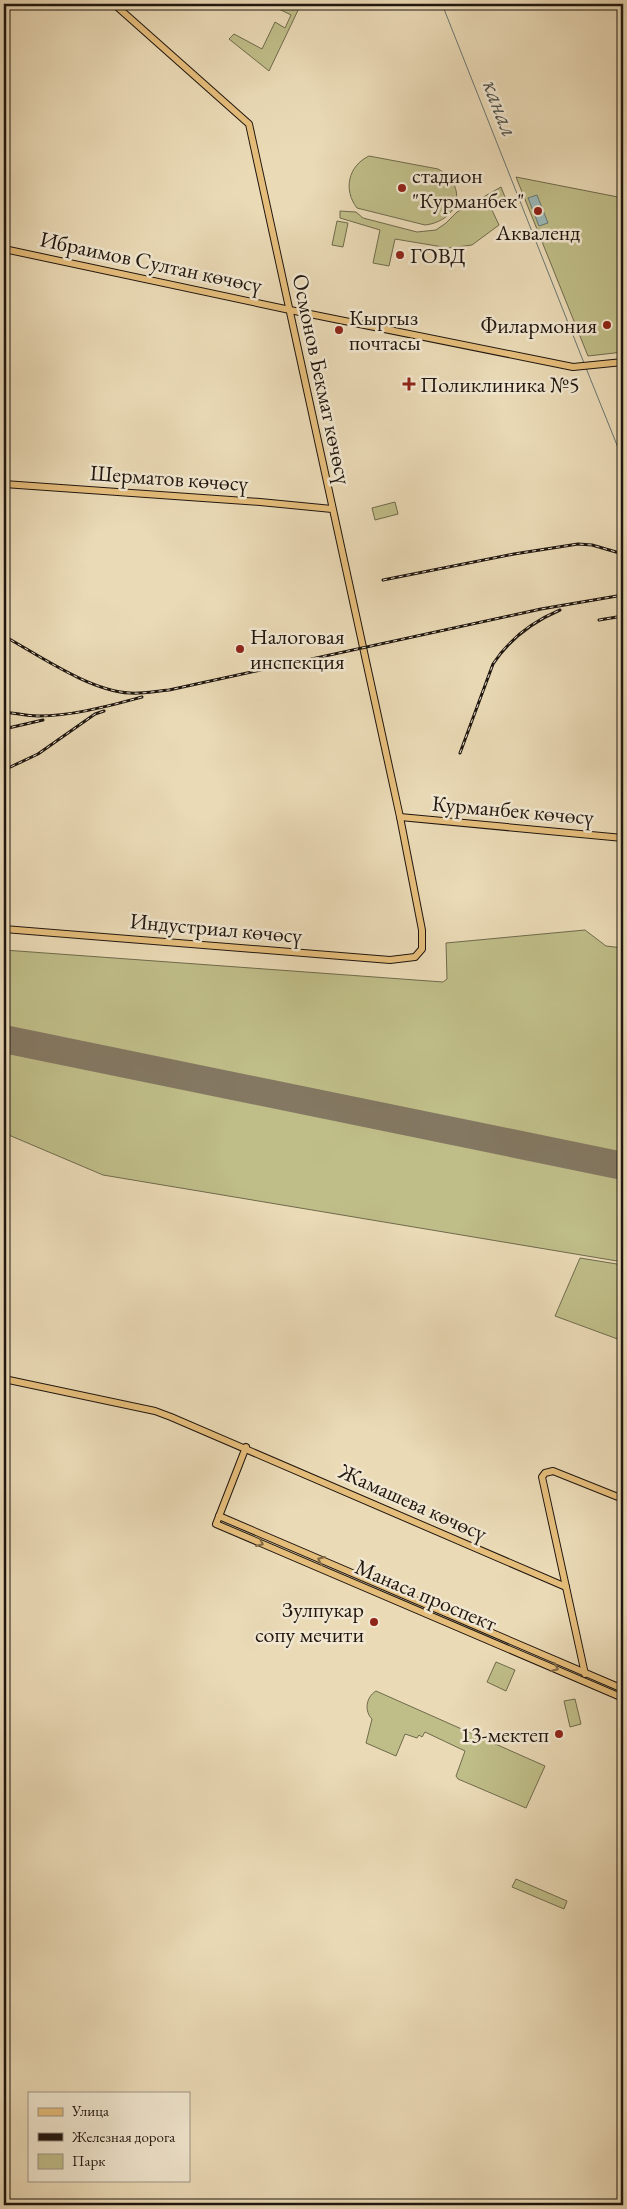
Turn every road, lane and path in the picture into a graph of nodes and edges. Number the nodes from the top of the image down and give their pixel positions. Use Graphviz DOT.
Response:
graph roads {
  1 [pos="114,4"];
  2 [pos="4,249"];
  3 [pos="290,310"];
  4 [pos="623,362"];
  5 [pos="4,484"];
  6 [pos="332,509"];
  7 [pos="400,817"];
  8 [pos="623,838"];
  9 [pos="4,929"];
  10 [pos="422,949"];
  11 [pos="4,1379"];
  12 [pos="246,1447"];
  13 [pos="623,1499"];
  14 [pos="219,1516"];
  15 [pos="566,1587"];
  16 [pos="462,1620"];
  17 [pos="459,1628"];
  18 [pos="514,1646"];
  19 [pos="541,1658"];
  20 [pos="585,1673"];
  21 [pos="587,1682"];
  22 [pos="623,1690"];
  23 [pos="623,1698"];
  1 -- 3 [label="main road, Осмонов Бекмат көчөсү"];
  2 -- 3 [label="main road, Ибраимов Султан көчөсү"];
  3 -- 4 [label="main road, Ибраимов Султан көчөсү"];
  3 -- 6 [label="main road, Осмонов Бекмат көчөсү"];
  5 -- 6 [label="main road, Шерматов көчөсү"];
  6 -- 7 [label="main road, Осмонов Бекмат көчөсү"];
  7 -- 8 [label="main road, Курманбек көчөсү"];
  7 -- 10 [label="main road, Осмонов Бекмат көчөсү"];
  9 -- 10 [label="main road, Индустриал көчөсү"];
  11 -- 12 [label="main road, Жамашева көчөсү"];
  12 -- 14 [label="main road"];
  12 -- 15 [label="main road, Жамашева көчөсү"];
  13 -- 15 [label="main road"];
  16 -- 14 [label="main road, one-way"];
  14 -- 17 [label="main road, Манаса проспект, one-way"];
  15 -- 20 [label="main road"];
  16 -- 17 [label="main road"];
  16 -- 18 [label="main road"];
  17 -- 18 [label="main road, Манаса проспект"];
  18 -- 19 [label="main road, Манаса проспект"];
  19 -- 20 [label="main road"];
  19 -- 21 [label="main road, Манаса проспект, one-way"];
  20 -- 21 [label="main road"];
  20 -- 22 [label="main road"];
  21 -- 23 [label="main road, Манаса проспект"];
}
